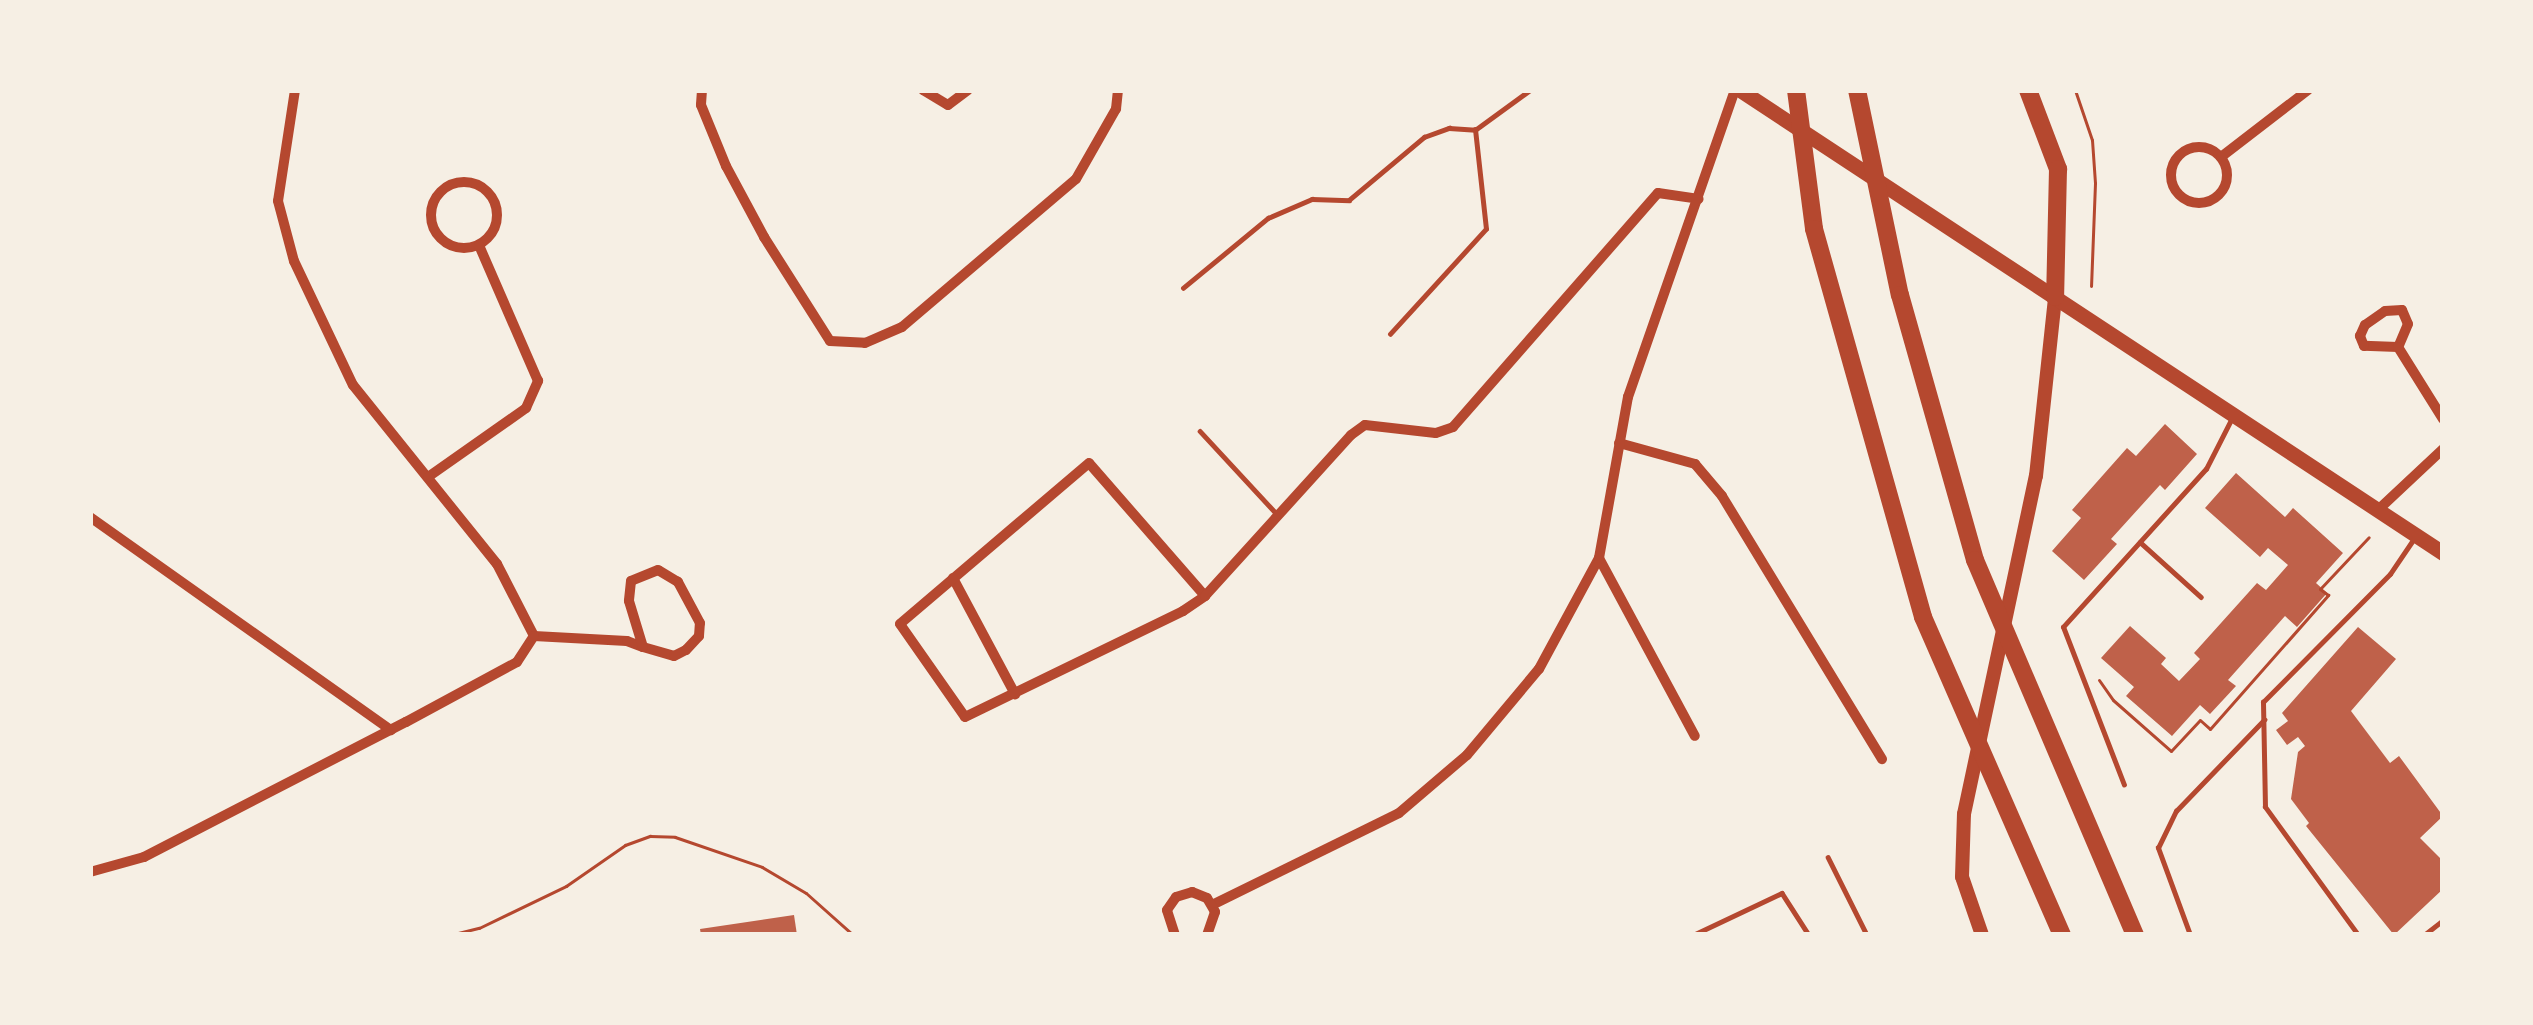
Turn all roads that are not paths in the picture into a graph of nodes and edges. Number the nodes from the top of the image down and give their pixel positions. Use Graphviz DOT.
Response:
graph roads {
  1 [pos="295,90"];
  2 [pos="702,90"];
  3 [pos="923,90"];
  4 [pos="968,90"];
  5 [pos="1118,90"];
  6 [pos="1530,90"];
  7 [pos="1738,90"];
  8 [pos="1796,90"];
  9 [pos="1857,90"];
  10 [pos="2028,90"];
  11 [pos="2308,90"];
  12 [pos="1475,130"];
  13 [pos="2221,157"];
  14 [pos="1699,200"];
  15 [pos="479,245"];
  16 [pos="1184,288"];
  17 [pos="2055,297"];
  18 [pos="1390,334"];
  19 [pos="2398,347"];
  20 [pos="2234,415"];
  21 [pos="2443,419"];
  22 [pos="1200,431"];
  23 [pos="1619,443"];
  24 [pos="2443,449"];
  25 [pos="428,478"];
  26 [pos="2378,510"];
  27 [pos="1279,516"];
  28 [pos="90,517"];
  29 [pos="2416,535"];
  30 [pos="2140,542"];
  31 [pos="2443,553"];
  32 [pos="1599,558"];
  33 [pos="953,578"];
  34 [pos="1205,596"];
  35 [pos="2201,597"];
  36 [pos="534,636"];
  37 [pos="644,646"];
  38 [pos="1015,694"];
  39 [pos="2264,720"];
  40 [pos="391,730"];
  41 [pos="1696,736"];
  42 [pos="1882,759"];
  43 [pos="2124,785"];
  44 [pos="1828,857"];
  45 [pos="90,872"];
  46 [pos="1212,905"];
  47 [pos="2443,920"];
  48 [pos="1174,935"];
  49 [pos="1207,935"];
  50 [pos="1693,935"];
  51 [pos="1809,935"];
  52 [pos="1867,935"];
  53 [pos="1982,935"];
  54 [pos="2062,935"];
  55 [pos="2135,935"];
  56 [pos="2190,935"];
  57 [pos="2358,935"];
  58 [pos="2424,935"];
  1 -- 25 [label="street"];
  2 -- 5 [label="street"];
  3 -- 4 [label="street"];
  6 -- 12 [label="lane"];
  7 -- 14 [label="street"];
  7 -- 17 [label="main road"];
  8 -- 54 [label="highway"];
  9 -- 55 [label="highway"];
  10 -- 17 [label="highway"];
  11 -- 13 [label="street"];
  12 -- 16 [label="lane"];
  12 -- 18 [label="lane"];
  13 -- 13 [label="street"];
  14 -- 23 [label="street"];
  14 -- 27 [label="street"];
  15 -- 15 [label="street"];
  15 -- 25 [label="street"];
  17 -- 20 [label="main road"];
  17 -- 53 [label="main road"];
  19 -- 19 [label="street"];
  19 -- 21 [label="street"];
  20 -- 26 [label="main road"];
  20 -- 30 [label="lane"];
  22 -- 27 [label="lane"];
  23 -- 32 [label="street"];
  23 -- 42 [label="street"];
  24 -- 26 [label="street"];
  25 -- 36 [label="street"];
  26 -- 29 [label="main road"];
  27 -- 34 [label="street"];
  28 -- 40 [label="street"];
  29 -- 31 [label="main road"];
  29 -- 39 [label="lane"];
  30 -- 35 [label="lane"];
  30 -- 43 [label="lane"];
  32 -- 41 [label="street"];
  32 -- 46 [label="street"];
  33 -- 34 [label="street"];
  33 -- 38 [label="street"];
  33 -- 38 [label="street"];
  34 -- 38 [label="street"];
  36 -- 37 [label="street"];
  36 -- 40 [label="street"];
  37 -- 37 [label="street"];
  39 -- 56 [label="lane"];
  39 -- 57 [label="lane"];
  40 -- 45 [label="street"];
  44 -- 52 [label="lane"];
  46 -- 48 [label="street"];
  46 -- 49 [label="street"];
  47 -- 58 [label="lane"];
  50 -- 51 [label="lane"];
}
